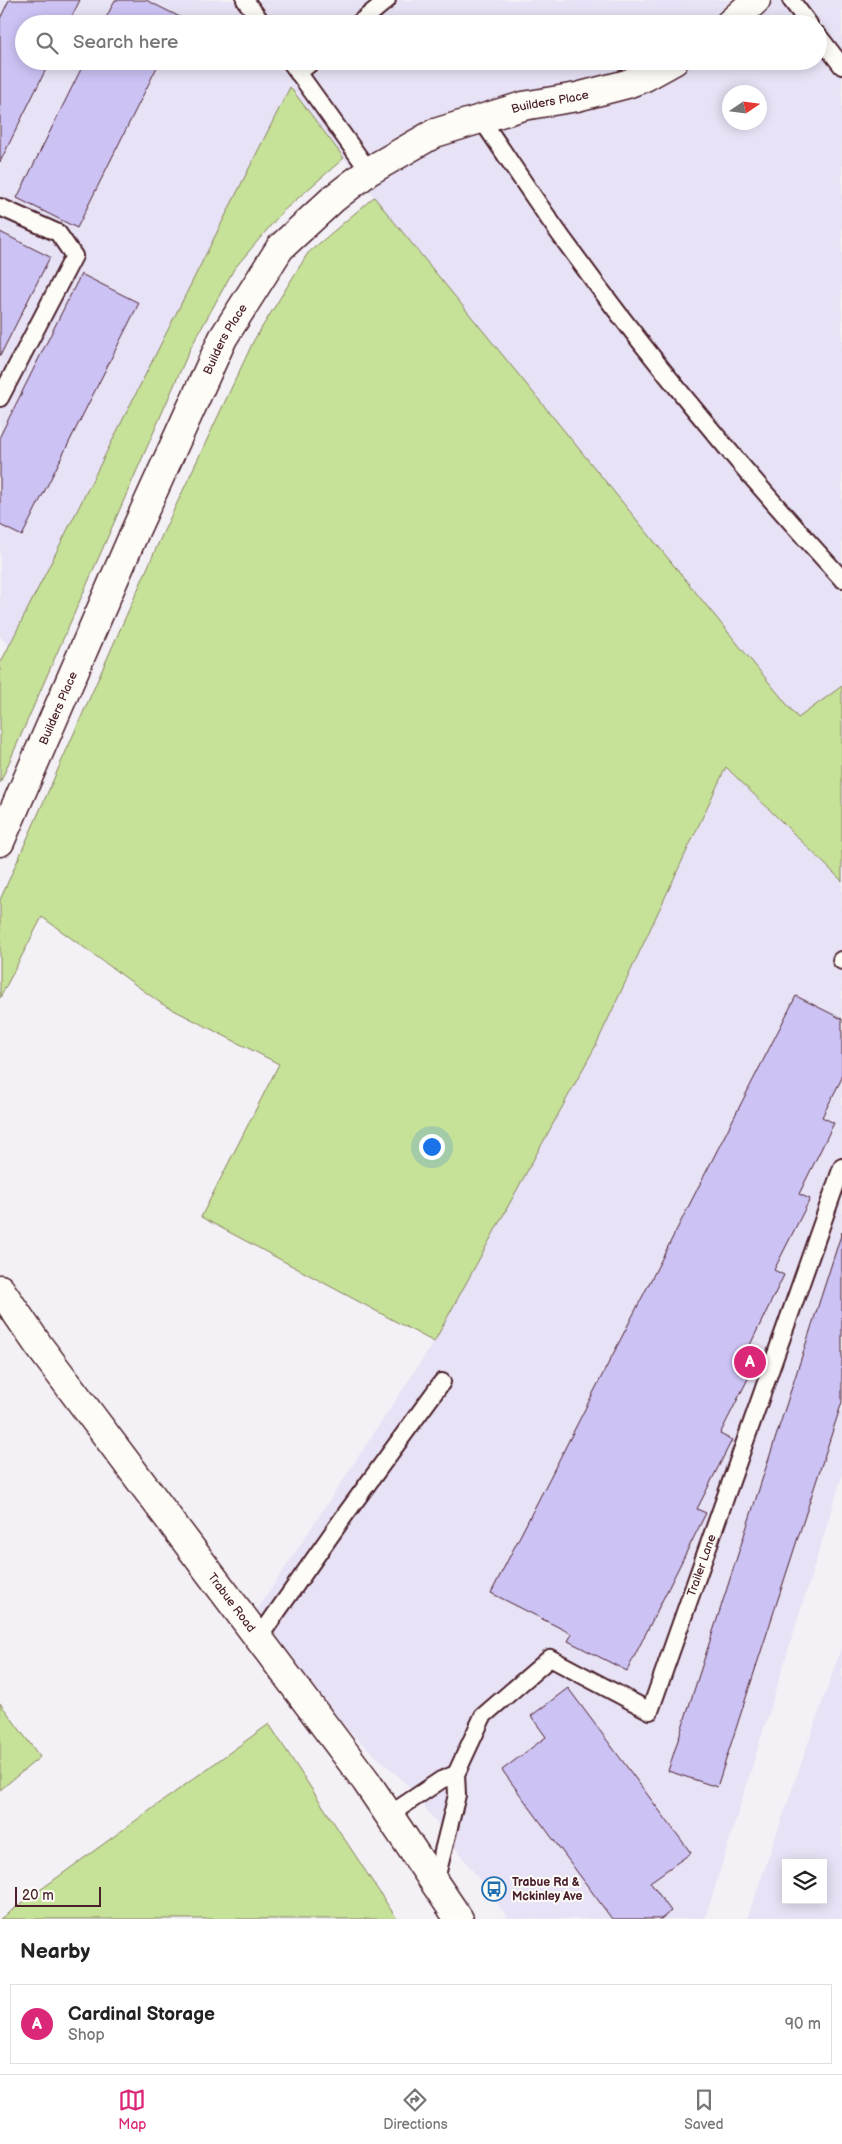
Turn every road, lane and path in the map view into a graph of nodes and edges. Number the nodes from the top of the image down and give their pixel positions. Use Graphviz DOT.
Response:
graph roads {
  1 [pos="245,0"];
  2 [pos="387,0"];
  3 [pos="756,0"];
  4 [pos="791,0"];
  5 [pos="256,15"];
  6 [pos="369,15"];
  7 [pos="739,15"];
  8 [pos="802,15"];
  9 [pos="827,47"];
  10 [pos="842,66"];
  11 [pos="296,70"];
  12 [pos="659,70"];
  13 [pos="481,119"];
  14 [pos="369,171"];
  15 [pos="0,208"];
  16 [pos="0,398"];
  17 [pos="842,579"];
  18 [pos="0,842"];
  19 [pos="842,1168"];
  20 [pos="0,1289"];
  21 [pos="442,1382"];
  22 [pos="258,1639"];
  23 [pos="456,1774"];
  24 [pos="389,1815"];
  25 [pos="435,1883"];
  26 [pos="459,1919"];
  1 -- 5 [label="lane"];
  2 -- 6 [label="lane"];
  3 -- 7 [label="street"];
  4 -- 8 [label="lane"];
  9 -- 10 [label="lane"];
  11 -- 14 [label="lane"];
  12 -- 13 [label="street, Builders Place"];
  13 -- 14 [label="street, Builders Place"];
  13 -- 17 [label="lane"];
  14 -- 18 [label="street, Builders Place"];
  15 -- 16 [label="lane"];
  19 -- 23 [label="lane, Trailer Lane"];
  20 -- 22 [label="street, Trabue Road"];
  21 -- 22 [label="lane"];
  22 -- 24 [label="street, Trabue Road"];
  23 -- 24 [label="lane"];
  23 -- 25 [label="lane, Trailer Lane"];
  24 -- 25 [label="street, Trabue Road"];
  25 -- 26 [label="street, Trabue Road"];
}
